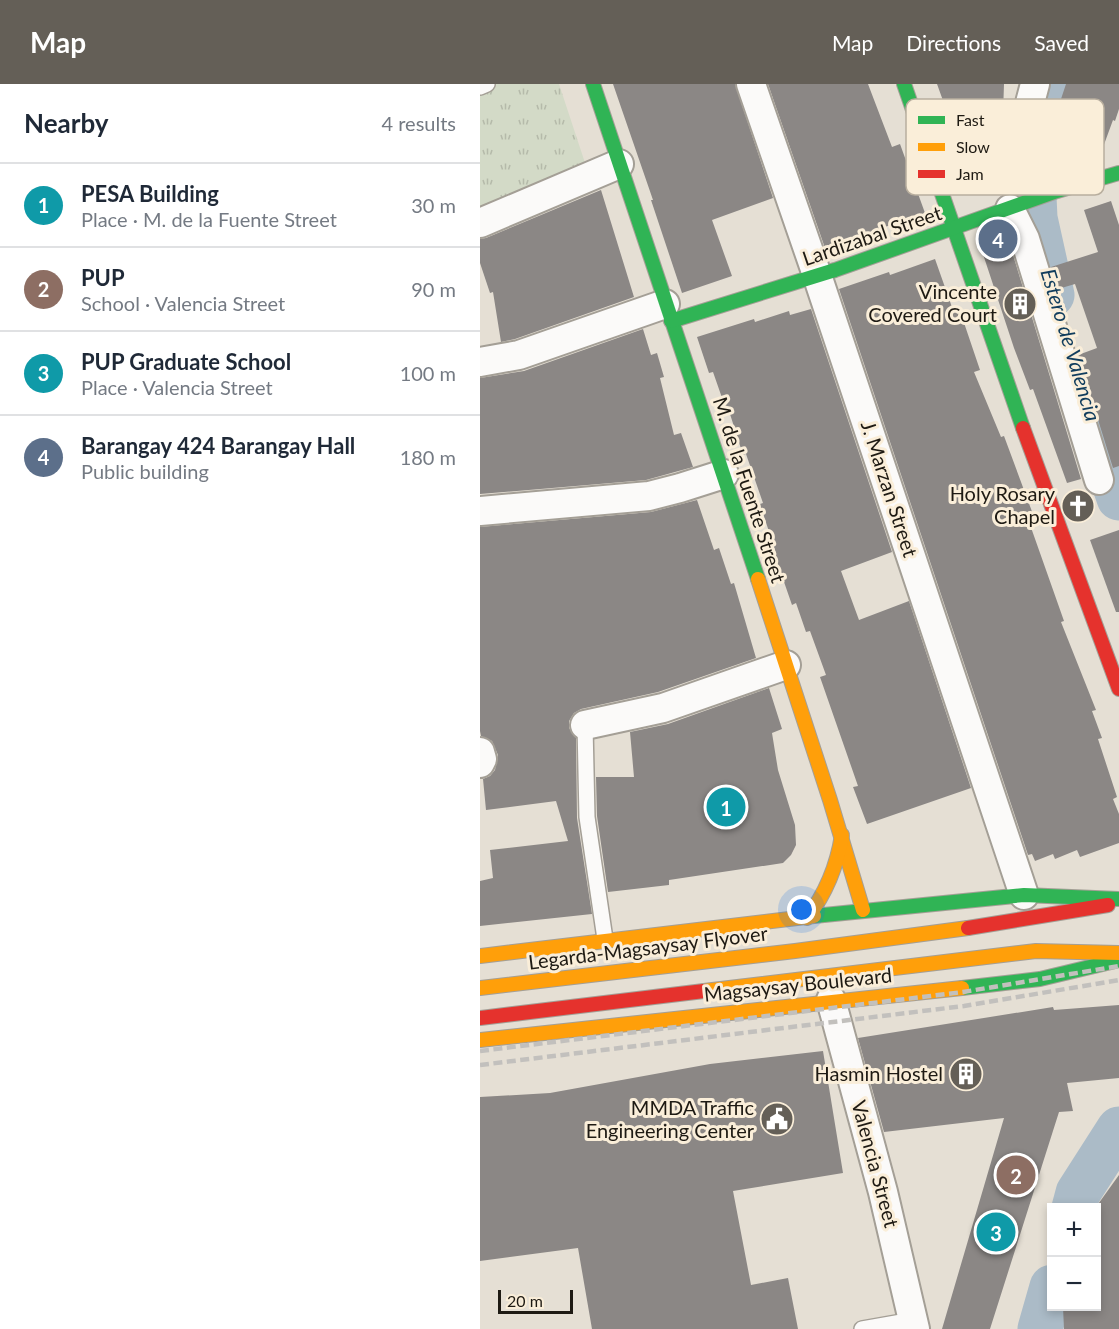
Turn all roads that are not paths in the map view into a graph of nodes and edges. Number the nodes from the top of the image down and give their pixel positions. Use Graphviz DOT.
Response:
graph roads {
  1 [pos="487,84"];
  2 [pos="593,84"];
  3 [pos="751,84"];
  4 [pos="904,84"];
  5 [pos="1035,84"];
  6 [pos="480,87"];
  7 [pos="909,99"];
  8 [pos="1031,99"];
  9 [pos="619,164"];
  10 [pos="1119,173"];
  11 [pos="1104,177"];
  12 [pos="942,195"];
  13 [pos="1046,195"];
  14 [pos="1014,207"];
  15 [pos="480,223"];
  16 [pos="953,228"];
  17 [pos="817,275"];
  18 [pos="668,312"];
  19 [pos="480,362"];
  20 [pos="724,474"];
  21 [pos="1099,480"];
  22 [pos="480,512"];
  23 [pos="786,665"];
  24 [pos="1119,689"];
  25 [pos="585,725"];
  26 [pos="480,752"];
  27 [pos="480,763"];
  28 [pos="842,835"];
  29 [pos="1119,899"];
  30 [pos="1119,903"];
  31 [pos="1029,907"];
  32 [pos="863,910"];
  33 [pos="807,918"];
  34 [pos="605,939"];
  35 [pos="1119,953"];
  36 [pos="480,956"];
  37 [pos="1119,960"];
  38 [pos="480,988"];
  39 [pos="831,1000"];
  40 [pos="480,1018"];
  41 [pos="480,1040"];
  42 [pos="914,1324"];
  43 [pos="862,1329"];
  1 -- 6 [label="lane"];
  2 -- 9 [label="main road, M. de la Fuente Street"];
  3 -- 17 [label="street, J. Marzan Street"];
  4 -- 7 [label="main road"];
  5 -- 8 [label="street"];
  9 -- 15 [label="street"];
  9 -- 18 [label="main road, M. de la Fuente Street"];
  10 -- 11 [label="main road, Lardizabal Street"];
  12 -- 16 [label="main road"];
  13 -- 14 [label="main road, Lardizabal Street"];
  14 -- 16 [label="main road, Lardizabal Street"];
  14 -- 21 [label="street"];
  16 -- 17 [label="main road, Lardizabal Street"];
  16 -- 24 [label="main road"];
  17 -- 18 [label="main road, Lardizabal Street"];
  17 -- 31 [label="street, J. Marzan Street"];
  18 -- 19 [label="street"];
  18 -- 20 [label="main road, M. de la Fuente Street"];
  20 -- 22 [label="street"];
  20 -- 23 [label="main road, M. de la Fuente Street"];
  23 -- 25 [label="street"];
  23 -- 28 [label="main road, M. de la Fuente Street"];
  25 -- 34 [label="lane"];
  26 -- 27 [label="street"];
  28 -- 32 [label="main road, M. de la Fuente Street"];
  28 -- 33 [label="main road"];
  29 -- 31 [label="main road"];
  30 -- 31 [label="main road"];
  31 -- 32 [label="main road"];
  31 -- 38 [label="main road, Legarda-Magsaysay Flyover"];
  32 -- 33 [label="main road"];
  33 -- 34 [label="main road"];
  34 -- 36 [label="main road"];
  35 -- 40 [label="main road"];
  37 -- 39 [label="main road, Magsaysay Boulevard"];
  39 -- 41 [label="main road, Magsaysay Boulevard"];
  39 -- 42 [label="street, Valencia Street"];
  42 -- 43 [label="lane"];
}
